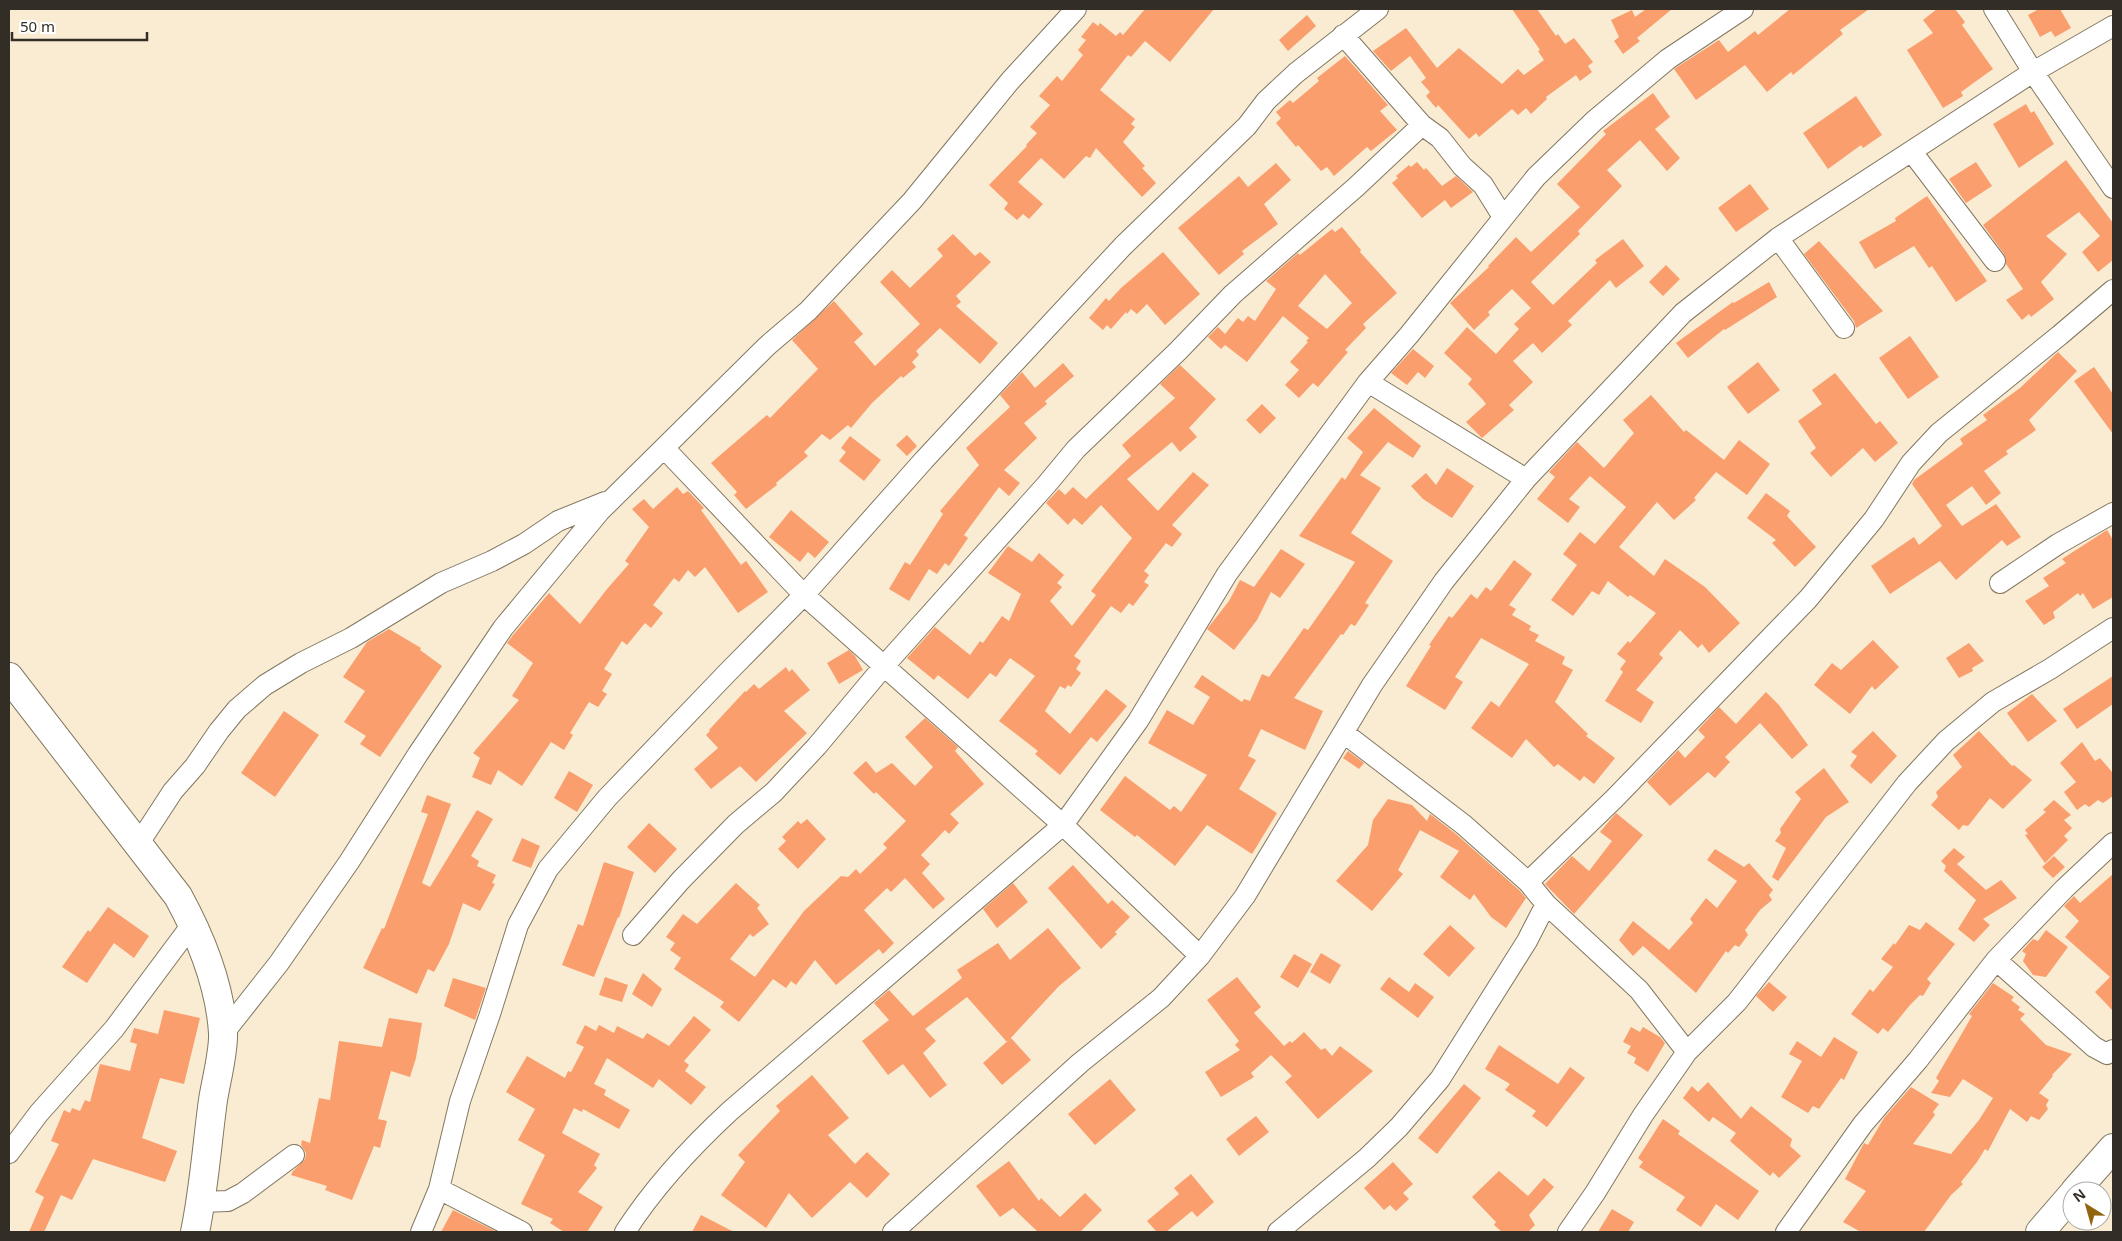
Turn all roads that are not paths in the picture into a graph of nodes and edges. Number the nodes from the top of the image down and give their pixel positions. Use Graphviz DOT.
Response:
graph roads {
  1 [pos="1076,9"];
  2 [pos="1378,9"];
  3 [pos="1743,9"];
  4 [pos="1994,9"];
  5 [pos="2113,26"];
  6 [pos="1343,35"];
  7 [pos="2033,72"];
  8 [pos="1422,125"];
  9 [pos="1912,152"];
  10 [pos="2113,188"];
  11 [pos="1503,217"];
  12 [pos="1778,238"];
  13 [pos="1995,261"];
  14 [pos="2113,290"];
  15 [pos="1844,328"];
  16 [pos="1368,382"];
  17 [pos="665,449"];
  18 [pos="1526,479"];
  19 [pos="611,500"];
  20 [pos="2113,513"];
  21 [pos="2000,583"];
  22 [pos="804,595"];
  23 [pos="2113,628"];
  24 [pos="884,666"];
  25 [pos="9,677"];
  26 [pos="1344,732"];
  27 [pos="1063,825"];
  28 [pos="139,843"];
  29 [pos="2113,843"];
  30 [pos="1528,882"];
  31 [pos="1546,904"];
  32 [pos="193,923"];
  33 [pos="633,935"];
  34 [pos="1200,956"];
  35 [pos="1996,960"];
  36 [pos="223,1034"];
  37 [pos="2113,1050"];
  38 [pos="1687,1052"];
  39 [pos="2113,1148"];
  40 [pos="9,1153"];
  41 [pos="294,1155"];
  42 [pos="2084,1181"];
  43 [pos="439,1189"];
  44 [pos="201,1202"];
  45 [pos="2062,1206"];
  46 [pos="195,1232"];
  47 [pos="421,1232"];
  48 [pos="522,1232"];
  49 [pos="625,1232"];
  50 [pos="893,1232"];
  51 [pos="1278,1232"];
  52 [pos="1568,1232"];
  53 [pos="1786,1232"];
  54 [pos="2040,1232"];
  1 -- 17 [label="street"];
  2 -- 6 [label="street"];
  3 -- 11 [label="street"];
  4 -- 7 [label="street"];
  5 -- 7 [label="street"];
  6 -- 8 [label="street"];
  6 -- 22 [label="street"];
  7 -- 9 [label="street"];
  7 -- 10 [label="street"];
  8 -- 11 [label="street"];
  8 -- 24 [label="street"];
  9 -- 12 [label="street"];
  9 -- 13 [label="street"];
  11 -- 16 [label="street"];
  12 -- 15 [label="street"];
  12 -- 18 [label="street"];
  14 -- 30 [label="street"];
  16 -- 18 [label="street"];
  16 -- 27 [label="street"];
  17 -- 19 [label="street"];
  17 -- 22 [label="street"];
  18 -- 26 [label="street"];
  19 -- 28 [label="street"];
  19 -- 36 [label="street"];
  20 -- 21 [label="street"];
  22 -- 24 [label="street"];
  22 -- 43 [label="street"];
  23 -- 38 [label="street"];
  24 -- 27 [label="street"];
  24 -- 33 [label="street"];
  25 -- 28 [label="main road"];
  26 -- 30 [label="street"];
  26 -- 34 [label="street"];
  27 -- 34 [label="street"];
  27 -- 49 [label="street"];
  28 -- 32 [label="main road"];
  29 -- 35 [label="street"];
  30 -- 31 [label="street"];
  31 -- 38 [label="street"];
  31 -- 51 [label="street"];
  32 -- 36 [label="main road"];
  32 -- 40 [label="street"];
  34 -- 50 [label="street"];
  35 -- 37 [label="street"];
  35 -- 53 [label="street"];
  36 -- 44 [label="main road"];
  38 -- 52 [label="street"];
  39 -- 42 [label="main road"];
  41 -- 44 [label="street"];
  43 -- 47 [label="street"];
  43 -- 48 [label="street"];
  44 -- 46 [label="main road"];
  45 -- 54 [label="main road"];
}
